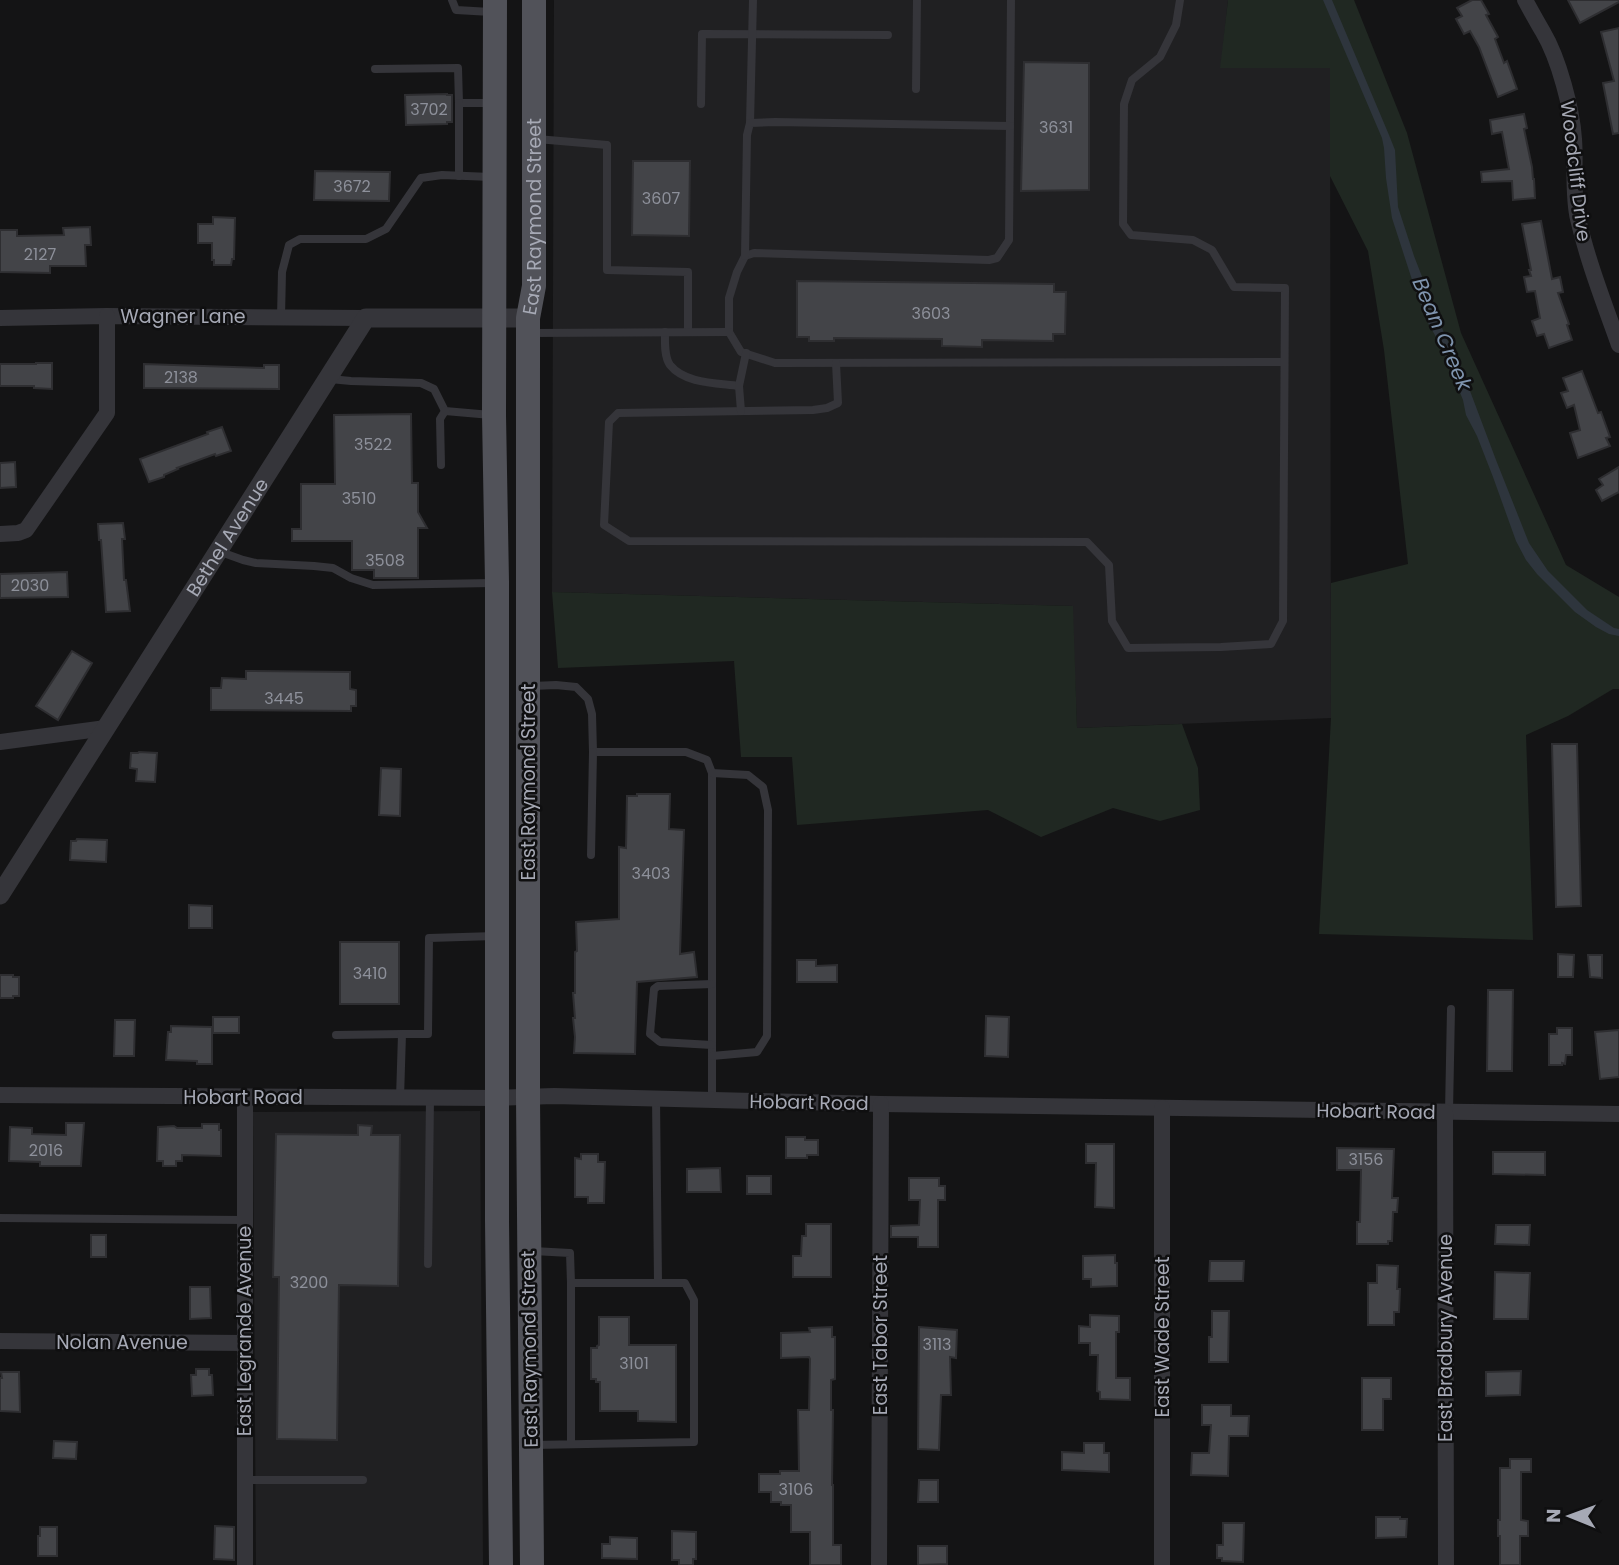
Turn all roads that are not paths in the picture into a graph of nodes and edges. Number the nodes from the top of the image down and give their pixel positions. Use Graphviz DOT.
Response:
graph roads {
  1 [pos="452,0"];
  2 [pos="534,0"];
  3 [pos="753,0"];
  4 [pos="917,0"];
  5 [pos="1011,0"];
  6 [pos="1180,0"];
  7 [pos="1525,0"];
  8 [pos="495,6"];
  9 [pos="752,33"];
  10 [pos="888,35"];
  11 [pos="375,69"];
  12 [pos="916,89"];
  13 [pos="459,103"];
  14 [pos="495,103"];
  15 [pos="701,104"];
  16 [pos="750,123"];
  17 [pos="1010,126"];
  18 [pos="534,139"];
  19 [pos="458,176"];
  20 [pos="494,177"];
  21 [pos="746,256"];
  22 [pos="107,316"];
  23 [pos="281,317"];
  24 [pos="0,318"];
  25 [pos="366,318"];
  26 [pos="494,318"];
  27 [pos="528,325"];
  28 [pos="664,332"];
  29 [pos="688,332"];
  30 [pos="729,332"];
  31 [pos="1618,339"];
  32 [pos="746,354"];
  33 [pos="1283,362"];
  34 [pos="836,363"];
  35 [pos="327,379"];
  36 [pos="739,386"];
  37 [pos="445,411"];
  38 [pos="741,411"];
  39 [pos="494,415"];
  40 [pos="442,465"];
  41 [pos="0,534"];
  42 [pos="218,551"];
  43 [pos="497,583"];
  44 [pos="528,686"];
  45 [pos="106,728"];
  46 [pos="0,742"];
  47 [pos="593,752"];
  48 [pos="712,773"];
  49 [pos="591,855"];
  50 [pos="0,895"];
  51 [pos="497,936"];
  52 [pos="712,984"];
  53 [pos="1451,1009"];
  54 [pos="402,1034"];
  55 [pos="336,1035"];
  56 [pos="712,1045"];
  57 [pos="712,1056"];
  58 [pos="0,1095"];
  59 [pos="245,1097"];
  60 [pos="400,1098"];
  61 [pos="430,1098"];
  62 [pos="497,1098"];
  63 [pos="528,1098"];
  64 [pos="656,1098"];
  65 [pos="712,1100"];
  66 [pos="881,1104"];
  67 [pos="1162,1108"];
  68 [pos="1447,1112"];
  69 [pos="1619,1114"];
  70 [pos="0,1219"];
  71 [pos="244,1220"];
  72 [pos="528,1251"];
  73 [pos="428,1264"];
  74 [pos="657,1282"];
  75 [pos="572,1283"];
  76 [pos="0,1341"];
  77 [pos="244,1343"];
  78 [pos="570,1444"];
  79 [pos="530,1445"];
  80 [pos="244,1479"];
  81 [pos="363,1480"];
  82 [pos="244,1565"];
  83 [pos="501,1565"];
  84 [pos="532,1565"];
  85 [pos="879,1565"];
  86 [pos="1162,1565"];
  87 [pos="1446,1565"];
  1 -- 8 [label="lane"];
  2 -- 18 [label="main road, East Raymond Street"];
  3 -- 9 [label="lane"];
  4 -- 12 [label="lane"];
  5 -- 17 [label="lane"];
  6 -- 33 [label="lane"];
  7 -- 31 [label="street, Woodcliff Drive"];
  8 -- 14 [label="main road, East Raymond Street"];
  9 -- 10 [label="lane"];
  9 -- 15 [label="lane"];
  9 -- 16 [label="lane"];
  11 -- 13 [label="lane"];
  13 -- 14 [label="lane"];
  13 -- 19 [label="lane"];
  14 -- 20 [label="main road, East Raymond Street"];
  16 -- 17 [label="lane"];
  16 -- 21 [label="lane"];
  17 -- 21 [label="lane"];
  18 -- 27 [label="main road, East Raymond Street"];
  18 -- 29 [label="lane"];
  19 -- 20 [label="lane"];
  19 -- 23 [label="lane"];
  20 -- 26 [label="main road, East Raymond Street"];
  21 -- 30 [label="lane"];
  22 -- 23 [label="street, Wagner Lane"];
  22 -- 24 [label="street, Wagner Lane"];
  22 -- 41 [label="street"];
  23 -- 25 [label="street, Wagner Lane"];
  25 -- 26 [label="street"];
  25 -- 35 [label="street, Bethel Avenue"];
  26 -- 27 [label="street"];
  26 -- 39 [label="main road, East Raymond Street"];
  27 -- 28 [label="lane"];
  27 -- 44 [label="main road, East Raymond Street"];
  28 -- 29 [label="lane"];
  28 -- 36 [label="lane"];
  29 -- 30 [label="lane"];
  30 -- 32 [label="lane"];
  32 -- 34 [label="lane"];
  32 -- 36 [label="lane"];
  33 -- 34 [label="lane"];
  33 -- 38 [label="lane"];
  34 -- 38 [label="lane"];
  35 -- 37 [label="lane"];
  35 -- 42 [label="street, Bethel Avenue"];
  36 -- 38 [label="lane"];
  37 -- 39 [label="lane"];
  37 -- 40 [label="lane"];
  39 -- 43 [label="main road, East Raymond Street"];
  42 -- 43 [label="lane"];
  42 -- 45 [label="street, Bethel Avenue"];
  43 -- 51 [label="main road, East Raymond Street"];
  44 -- 47 [label="lane"];
  44 -- 63 [label="main road, East Raymond Street"];
  45 -- 46 [label="street"];
  45 -- 50 [label="street, Bethel Avenue"];
  47 -- 48 [label="lane"];
  47 -- 49 [label="lane"];
  48 -- 52 [label="lane"];
  48 -- 57 [label="lane"];
  51 -- 54 [label="lane"];
  51 -- 62 [label="main road, East Raymond Street"];
  52 -- 56 [label="lane"];
  52 -- 56 [label="lane"];
  53 -- 68 [label="lane"];
  54 -- 55 [label="lane"];
  54 -- 60 [label="lane"];
  56 -- 57 [label="lane"];
  57 -- 65 [label="lane"];
  58 -- 59 [label="street, Hobart Road"];
  59 -- 60 [label="street, Hobart Road"];
  59 -- 71 [label="street, East Legrande Avenue"];
  60 -- 61 [label="street, Hobart Road"];
  61 -- 62 [label="street, Hobart Road"];
  61 -- 73 [label="lane"];
  62 -- 63 [label="street, Hobart Road"];
  62 -- 83 [label="main road, East Raymond Street"];
  63 -- 64 [label="street, Hobart Road"];
  63 -- 72 [label="main road, East Raymond Street"];
  64 -- 65 [label="street, Hobart Road"];
  64 -- 74 [label="lane"];
  65 -- 66 [label="street, Hobart Road"];
  66 -- 67 [label="street, Hobart Road"];
  66 -- 85 [label="street, East Tabor Street"];
  67 -- 68 [label="street, Hobart Road"];
  67 -- 86 [label="street, East Wade Street"];
  68 -- 69 [label="street, Hobart Road"];
  68 -- 87 [label="street, East Bradbury Avenue"];
  70 -- 71 [label="lane"];
  71 -- 77 [label="street, East Legrande Avenue"];
  72 -- 75 [label="lane"];
  72 -- 79 [label="main road, East Raymond Street"];
  74 -- 75 [label="lane"];
  74 -- 78 [label="lane"];
  75 -- 78 [label="lane"];
  76 -- 77 [label="street, Nolan Avenue"];
  77 -- 80 [label="street, East Legrande Avenue"];
  78 -- 79 [label="lane"];
  79 -- 84 [label="main road, East Raymond Street"];
  80 -- 81 [label="lane"];
  80 -- 82 [label="street, East Legrande Avenue"];
}
